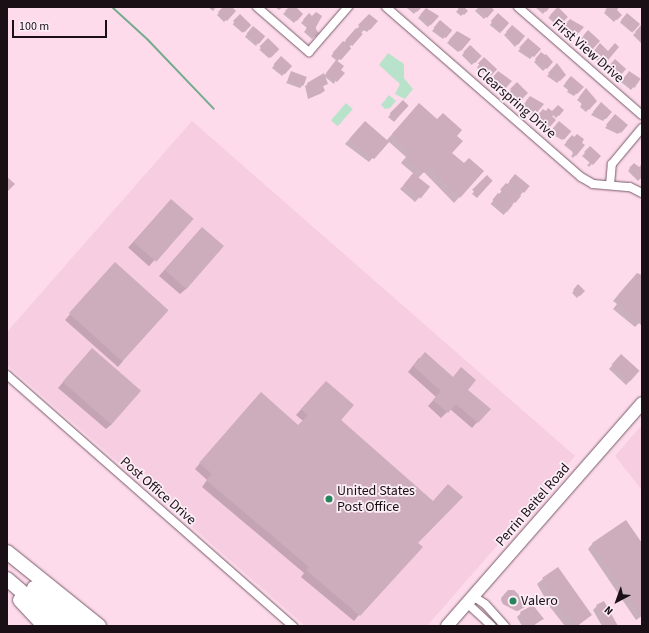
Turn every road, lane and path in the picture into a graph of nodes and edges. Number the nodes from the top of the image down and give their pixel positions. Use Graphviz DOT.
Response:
graph roads {
  1 [pos="257,7"];
  2 [pos="348,7"];
  3 [pos="386,7"];
  4 [pos="518,7"];
  5 [pos="642,115"];
  6 [pos="642,128"];
  7 [pos="610,185"];
  8 [pos="642,193"];
  9 [pos="7,374"];
  10 [pos="642,403"];
  11 [pos="7,552"];
  12 [pos="7,564"];
  13 [pos="7,580"];
  14 [pos="7,584"];
  15 [pos="470,600"];
  16 [pos="44,626"];
  17 [pos="62,626"];
  18 [pos="80,626"];
  19 [pos="99,626"];
  20 [pos="293,626"];
  21 [pos="447,626"];
  22 [pos="492,626"];
  23 [pos="505,626"];
  1 -- 2 [label="street"];
  3 -- 7 [label="street, Clearspring Drive"];
  4 -- 5 [label="street, First View Drive"];
  6 -- 7 [label="street"];
  7 -- 8 [label="street, Clearspring Drive"];
  9 -- 20 [label="street, Post Office Drive"];
  10 -- 15 [label="main road, Perrin Beitel Road"];
  11 -- 19 [label="highway"];
  12 -- 18 [label="highway"];
  13 -- 17 [label="highway"];
  14 -- 16 [label="highway"];
  15 -- 21 [label="main road, Perrin Beitel Road"];
  15 -- 22 [label="street"];
  15 -- 23 [label="street"];
}
